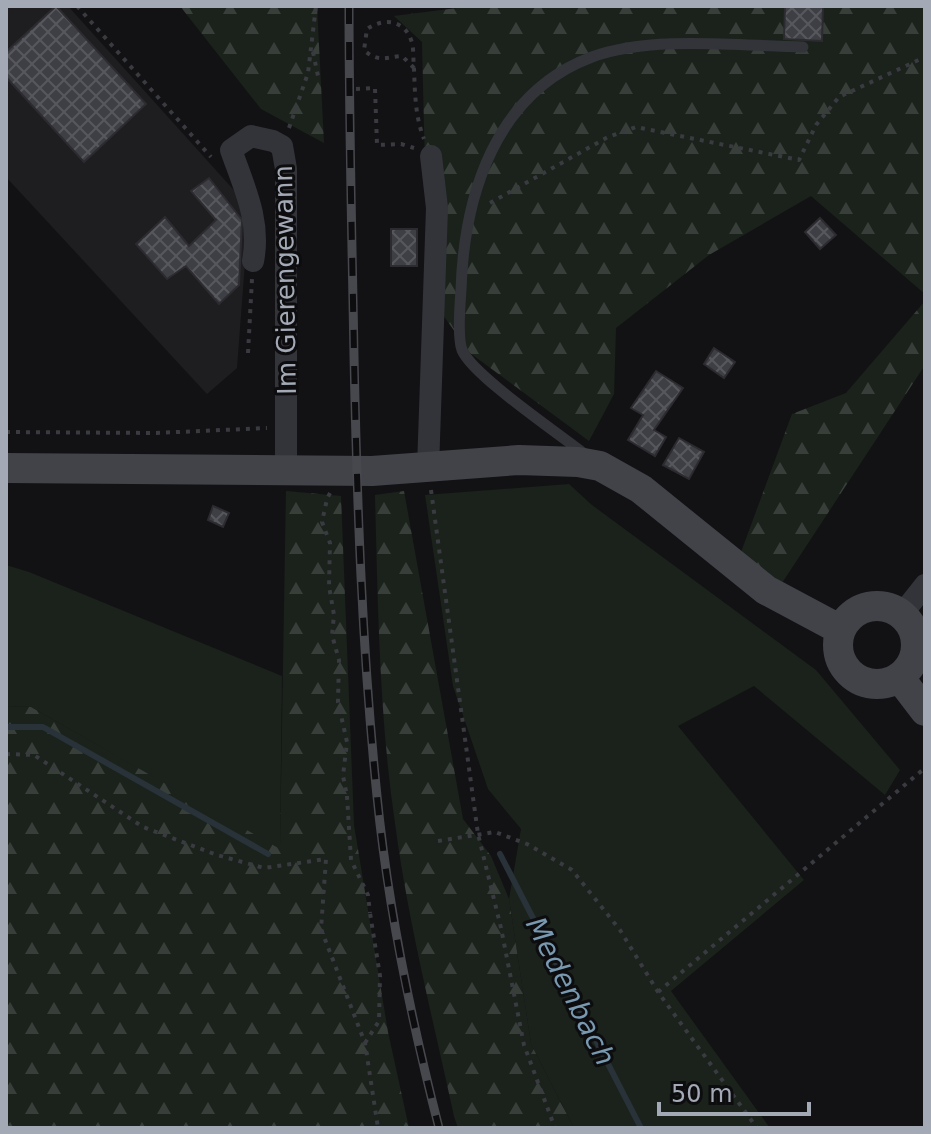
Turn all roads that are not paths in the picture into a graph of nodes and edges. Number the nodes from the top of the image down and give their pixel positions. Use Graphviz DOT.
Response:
graph roads {
  1 [pos="803,47"];
  2 [pos="431,156"];
  3 [pos="253,261"];
  4 [pos="600,466"];
  5 [pos="6,468"];
  6 [pos="428,468"];
  7 [pos="286,472"];
  8 [pos="925,585"];
  9 [pos="902,614"];
  10 [pos="841,630"];
  11 [pos="899,677"];
  12 [pos="925,711"];
  1 -- 4 [label="lane"];
  2 -- 6 [label="street"];
  3 -- 7 [label="street, Im Gierengewann"];
  4 -- 6 [label="main road"];
  4 -- 10 [label="main road"];
  5 -- 7 [label="main road"];
  6 -- 7 [label="main road"];
  8 -- 9 [label="street"];
  9 -- 10 [label="main road"];
  9 -- 11 [label="main road"];
  10 -- 11 [label="main road"];
  11 -- 12 [label="main road"];
}
